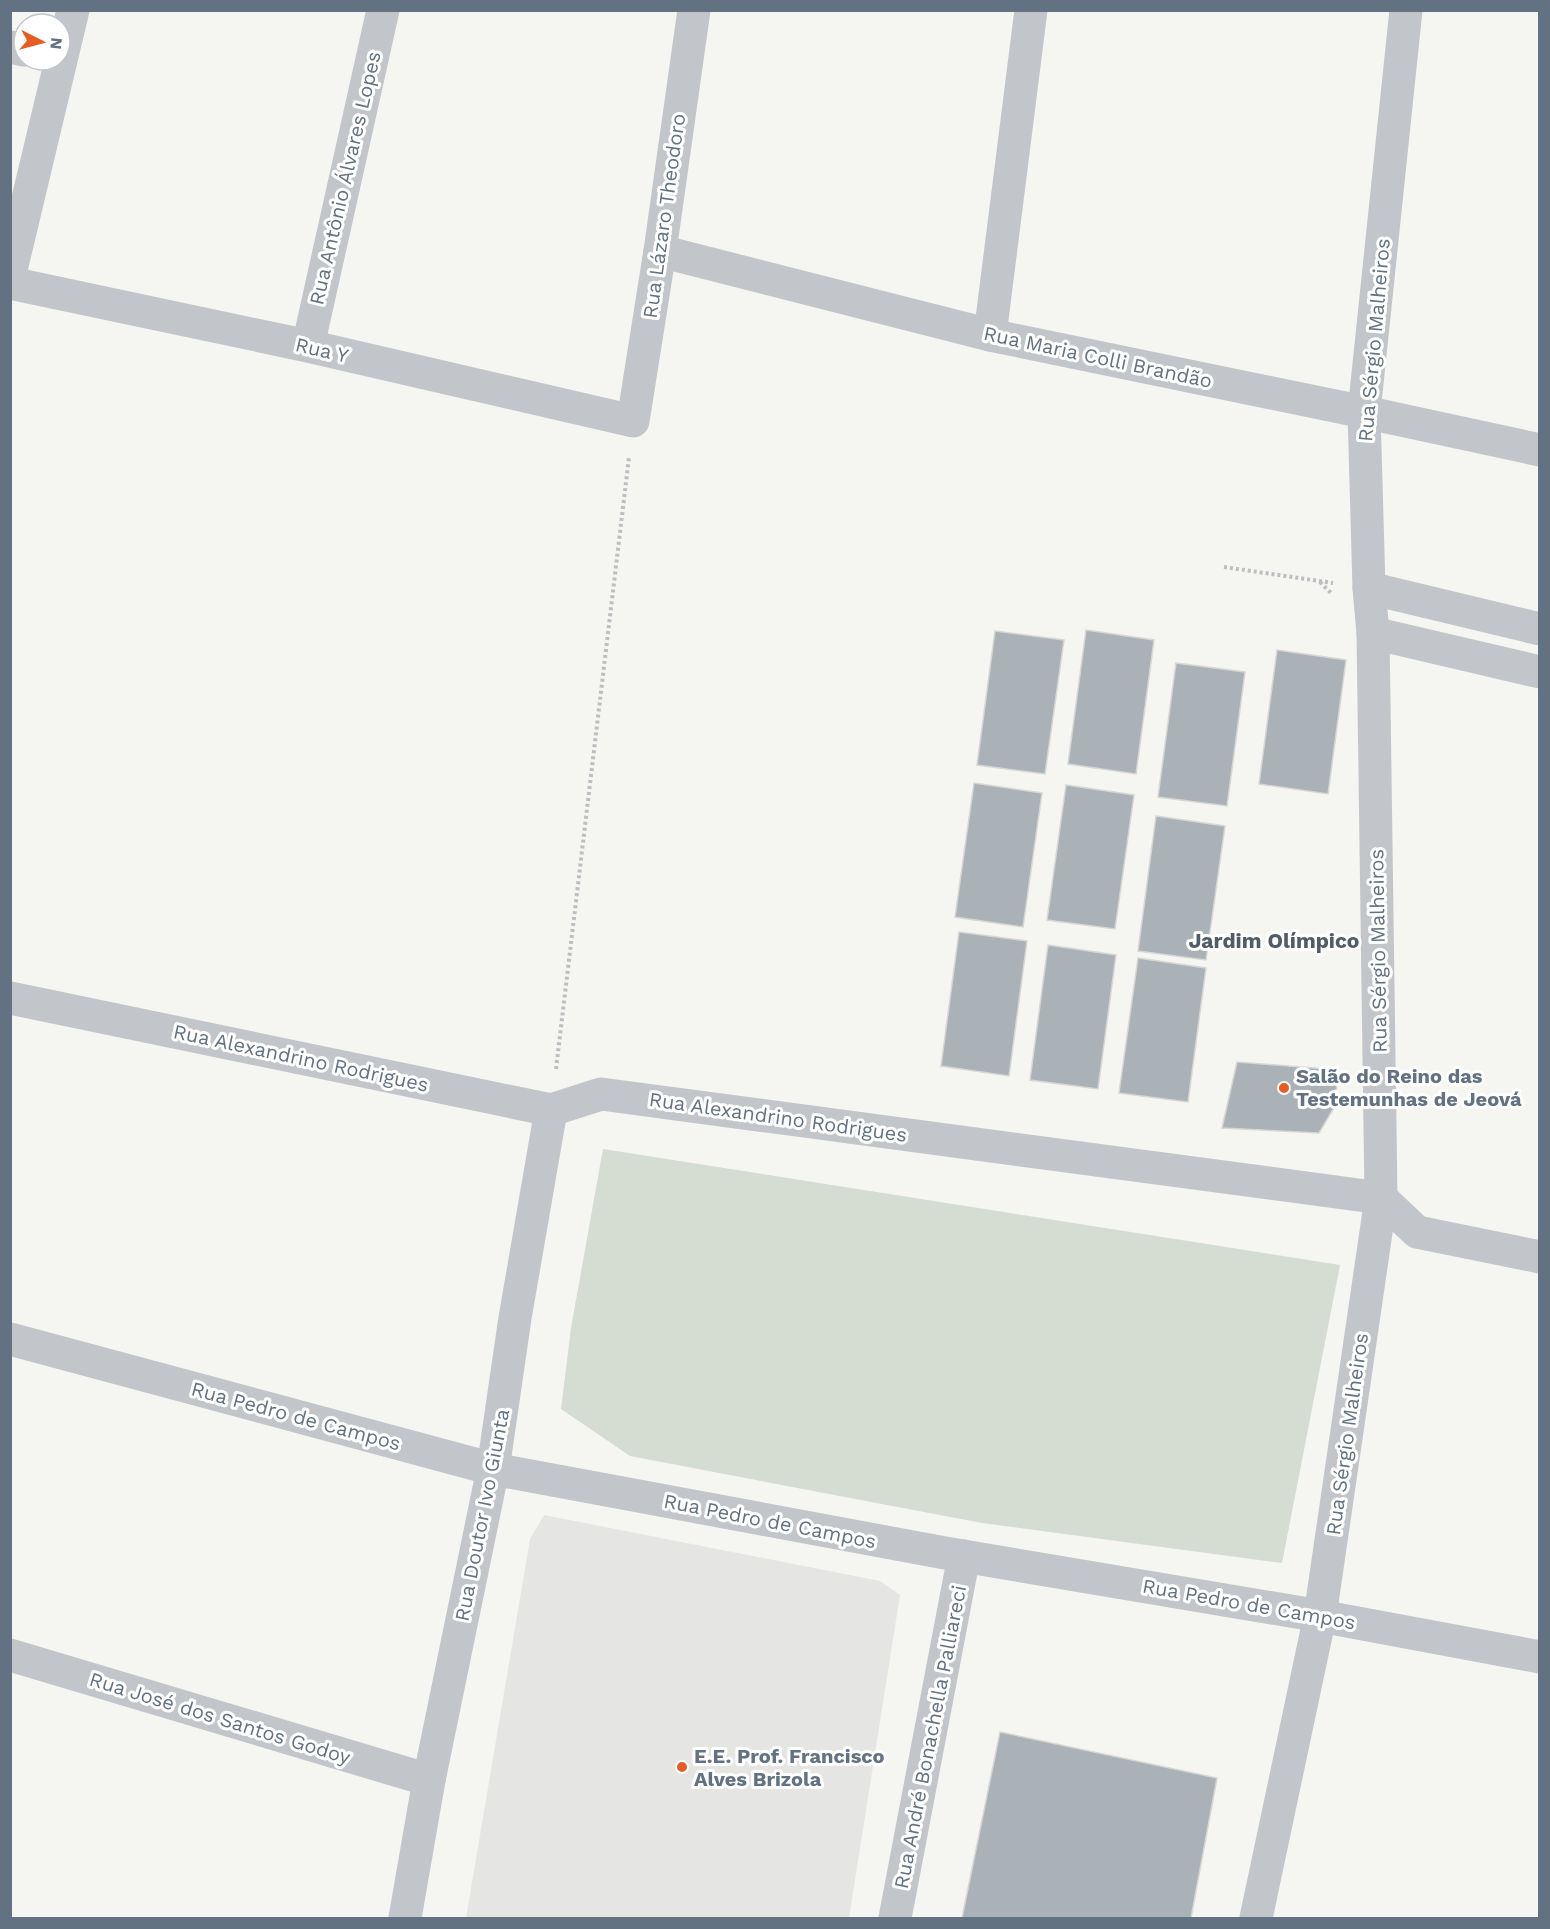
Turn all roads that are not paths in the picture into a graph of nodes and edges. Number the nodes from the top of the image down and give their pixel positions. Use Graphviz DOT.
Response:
graph roads {
  1 [pos="383,10"];
  2 [pos="694,10"];
  3 [pos="1031,10"];
  4 [pos="1406,10"];
  5 [pos="58,72"];
  6 [pos="660,251"];
  7 [pos="10,274"];
  8 [pos="10,283"];
  9 [pos="990,335"];
  10 [pos="308,346"];
  11 [pos="1364,412"];
  12 [pos="633,420"];
  13 [pos="1539,450"];
  14 [pos="1369,588"];
  15 [pos="1539,629"];
  16 [pos="1373,633"];
  17 [pos="1539,672"];
  18 [pos="10,998"];
  19 [pos="551,1110"];
  20 [pos="1381,1198"];
  21 [pos="1539,1257"];
  22 [pos="10,1339"];
  23 [pos="493,1469"];
  24 [pos="964,1556"];
  25 [pos="1320,1616"];
  26 [pos="10,1655"];
  27 [pos="1539,1657"];
  28 [pos="429,1780"];
  29 [pos="405,1918"];
  30 [pos="895,1918"];
  31 [pos="1256,1918"];
  1 -- 10 [label="street, Rua Antônio Álvares Lopes"];
  2 -- 6 [label="street, Rua Lázaro Theodoro"];
  3 -- 9 [label="street"];
  4 -- 11 [label="street, Rua Sérgio Malheiros"];
  5 -- 7 [label="street"];
  6 -- 9 [label="street, Rua Maria Colli Brandão"];
  6 -- 12 [label="street, Rua Lázaro Theodoro"];
  8 -- 10 [label="street, Rua Y"];
  9 -- 11 [label="street, Rua Maria Colli Brandão"];
  10 -- 12 [label="street, Rua Y"];
  11 -- 13 [label="street, Rua Maria Colli Brandão"];
  11 -- 14 [label="street, Rua Sérgio Malheiros"];
  14 -- 15 [label="street"];
  14 -- 16 [label="street, Rua Sérgio Malheiros"];
  16 -- 17 [label="street"];
  16 -- 20 [label="street, Rua Sérgio Malheiros"];
  18 -- 19 [label="street, Rua Alexandrino Rodrigues"];
  19 -- 20 [label="street, Rua Alexandrino Rodrigues"];
  19 -- 23 [label="street, Rua Doutor Ivo Giunta"];
  20 -- 21 [label="street"];
  20 -- 25 [label="street, Rua Sérgio Malheiros"];
  22 -- 23 [label="street, Rua Pedro de Campos"];
  23 -- 24 [label="street, Rua Pedro de Campos"];
  23 -- 28 [label="street, Rua Doutor Ivo Giunta"];
  24 -- 25 [label="street, Rua Pedro de Campos"];
  24 -- 30 [label="street, Rua André Bonachella Palliareci"];
  25 -- 27 [label="street, Rua Pedro de Campos"];
  25 -- 31 [label="street, Rua Sérgio Malheiros"];
  26 -- 28 [label="street, Rua José dos Santos Godoy"];
  28 -- 29 [label="street, Rua Doutor Ivo Giunta"];
}
